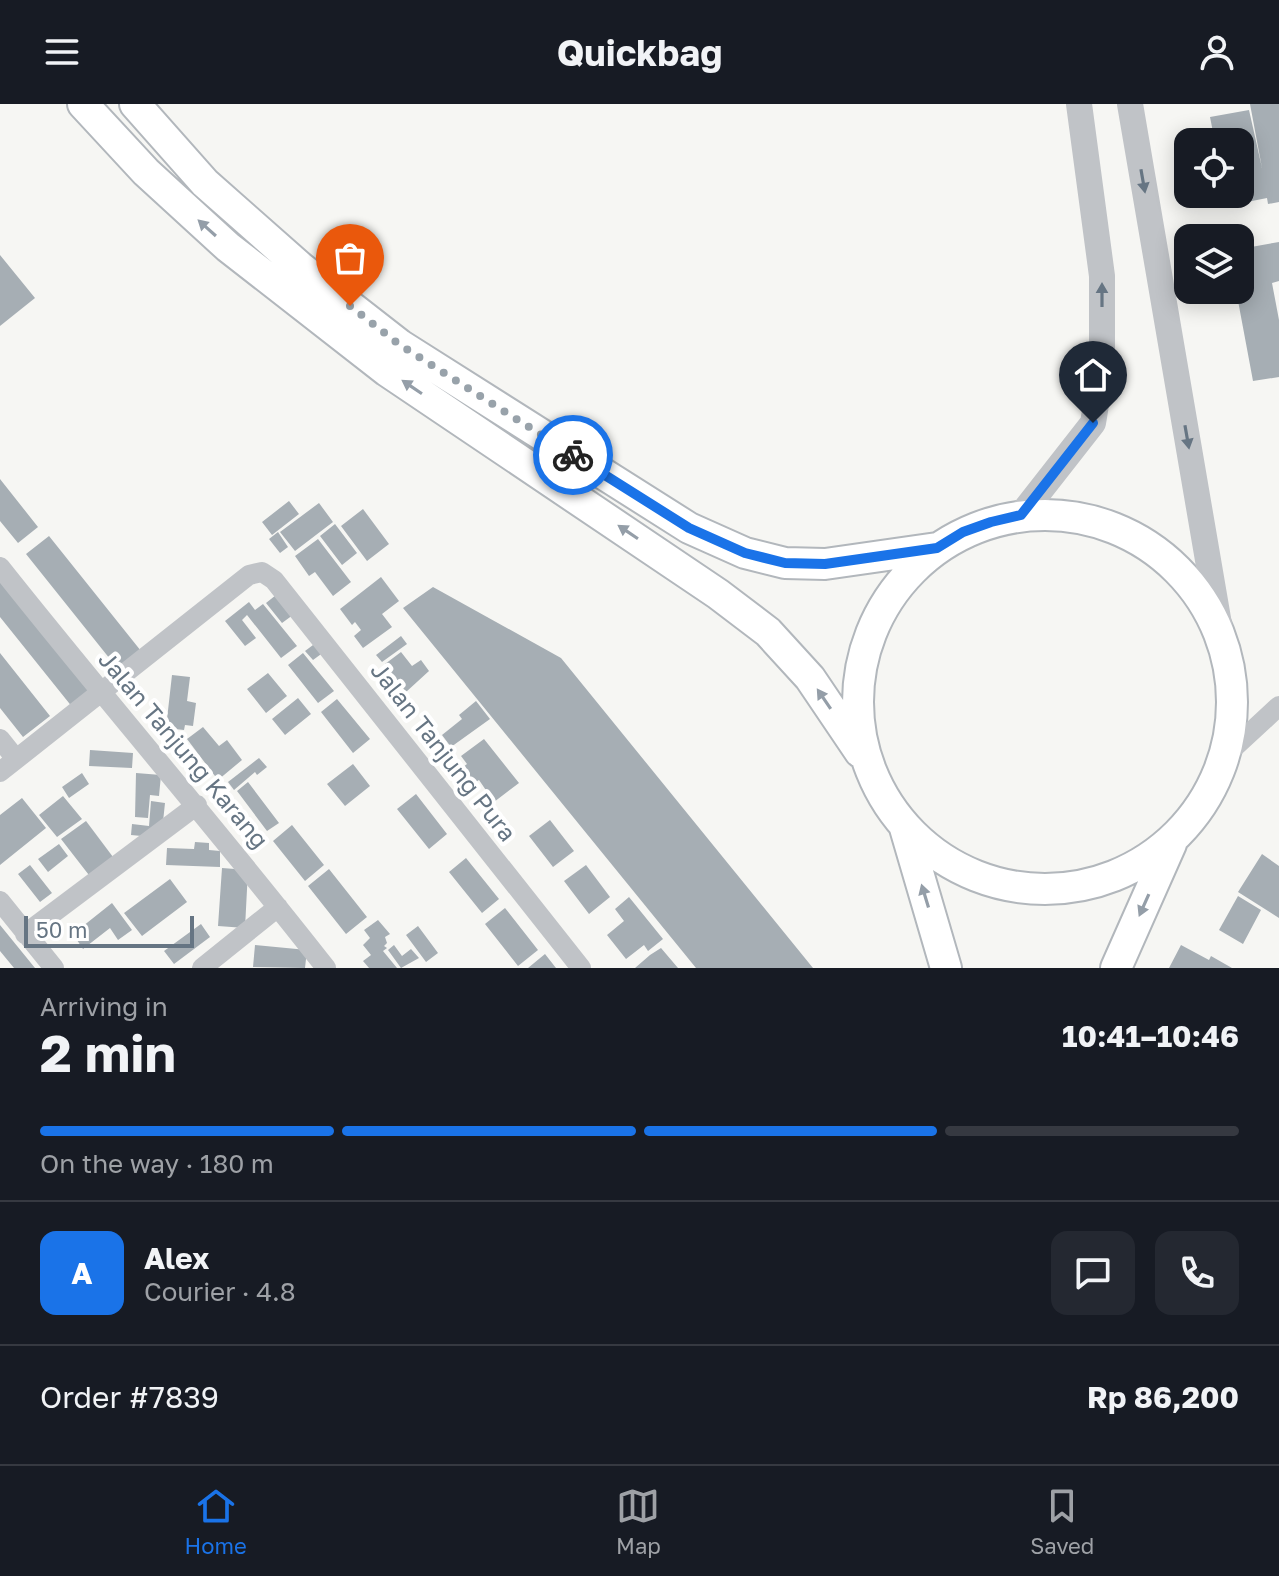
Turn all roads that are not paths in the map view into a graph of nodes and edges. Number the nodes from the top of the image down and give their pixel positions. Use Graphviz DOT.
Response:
graph roads {
  1 [pos="83,104"];
  2 [pos="135,104"];
  3 [pos="1079,104"];
  4 [pos="1130,104"];
  5 [pos="1021,515"];
  6 [pos="937,548"];
  7 [pos="0,567"];
  8 [pos="1221,636"];
  9 [pos="99,691"];
  10 [pos="1279,706"];
  11 [pos="0,739"];
  12 [pos="1226,755"];
  13 [pos="868,764"];
  14 [pos="8,766"];
  15 [pos="197,805"];
  16 [pos="904,825"];
  17 [pos="1172,842"];
  18 [pos="0,901"];
  19 [pos="278,907"];
  20 [pos="25,934"];
  21 [pos="54,968"];
  22 [pos="202,968"];
  23 [pos="326,968"];
  24 [pos="581,968"];
  25 [pos="946,968"];
  26 [pos="1116,968"];
  13 -- 1 [label="main road, one-way"];
  2 -- 6 [label="main road"];
  5 -- 3 [label="street, one-way"];
  4 -- 8 [label="street, one-way"];
  5 -- 6 [label="main road"];
  5 -- 8 [label="main road"];
  6 -- 13 [label="main road"];
  7 -- 9 [label="street, Jalan Tanjung Karang"];
  8 -- 12 [label="main road"];
  9 -- 14 [label="street"];
  9 -- 15 [label="street, Jalan Tanjung Karang"];
  9 -- 24 [label="street, Jalan Tanjung Pura"];
  10 -- 12 [label="street"];
  11 -- 14 [label="street"];
  12 -- 17 [label="main road"];
  13 -- 16 [label="main road"];
  15 -- 19 [label="street, Jalan Tanjung Karang"];
  15 -- 20 [label="street"];
  16 -- 17 [label="main road"];
  25 -- 16 [label="main road, one-way"];
  17 -- 26 [label="main road, one-way"];
  18 -- 20 [label="street"];
  19 -- 22 [label="street"];
  19 -- 23 [label="street, Jalan Tanjung Karang"];
  20 -- 21 [label="street"];
}
